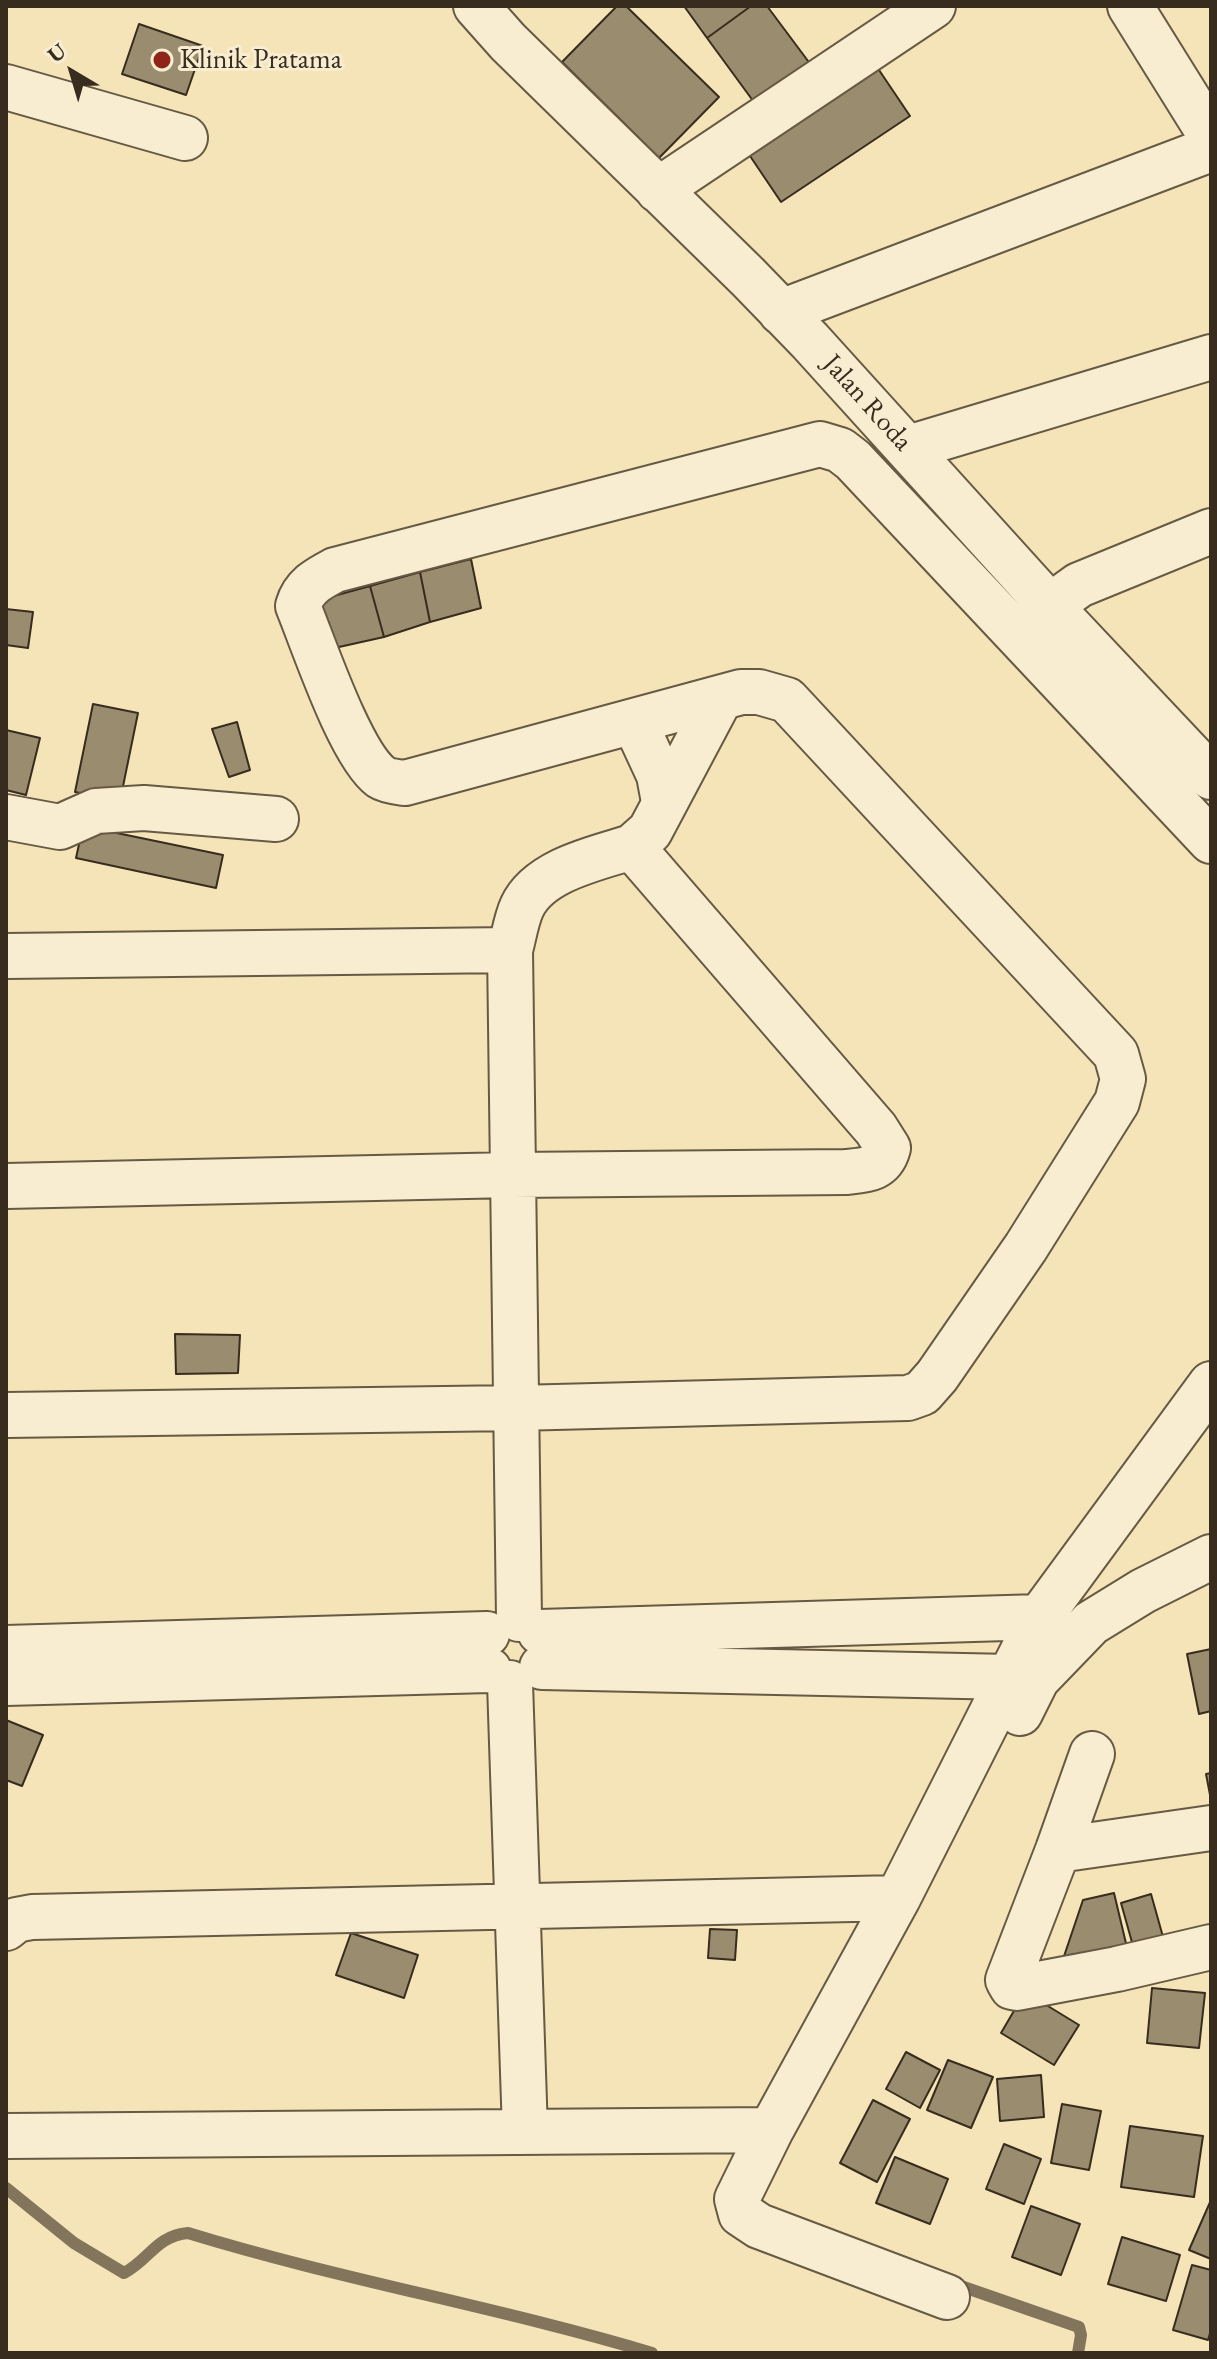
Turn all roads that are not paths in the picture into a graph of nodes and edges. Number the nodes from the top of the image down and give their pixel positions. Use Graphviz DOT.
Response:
graph roads {
  1 [pos="476,6"];
  2 [pos="933,6"];
  3 [pos="1130,6"];
  4 [pos="6,87"];
  5 [pos="1211,136"];
  6 [pos="185,138"];
  7 [pos="1211,149"];
  8 [pos="658,190"];
  9 [pos="781,312"];
  10 [pos="1211,357"];
  11 [pos="908,448"];
  12 [pos="1211,531"];
  13 [pos="1058,600"];
  14 [pos="720,699"];
  15 [pos="634,721"];
  16 [pos="1211,777"];
  17 [pos="664,802"];
  18 [pos="6,817"];
  19 [pos="276,819"];
  20 [pos="1211,841"];
  21 [pos="632,847"];
  22 [pos="510,950"];
  23 [pos="6,956"];
  24 [pos="513,1175"];
  25 [pos="6,1186"];
  26 [pos="1211,1384"];
  27 [pos="516,1408"];
  28 [pos="6,1415"];
  29 [pos="1211,1557"];
  30 [pos="1040,1617"];
  31 [pos="6,1648"];
  32 [pos="514,1651"];
  33 [pos="1010,1677"];
  34 [pos="6,1683"];
  35 [pos="1092,1754"];
  36 [pos="1211,1828"];
  37 [pos="1058,1850"];
  38 [pos="898,1898"];
  39 [pos="517,1906"];
  40 [pos="6,1928"];
  41 [pos="1211,1947"];
  42 [pos="771,2130"];
  43 [pos="525,2132"];
  44 [pos="6,2136"];
  45 [pos="768,2182"];
  46 [pos="947,2297"];
  1 -- 8 [label="street, Jalan Roda"];
  2 -- 8 [label="street"];
  3 -- 5 [label="street"];
  4 -- 6 [label="street"];
  7 -- 9 [label="street"];
  8 -- 9 [label="street, Jalan Roda"];
  9 -- 11 [label="street, Jalan Roda"];
  10 -- 11 [label="street"];
  11 -- 13 [label="street, Jalan Roda"];
  12 -- 13 [label="street"];
  13 -- 16 [label="street, Jalan Roda"];
  14 -- 15 [label="street"];
  14 -- 17 [label="street"];
  14 -- 27 [label="street"];
  15 -- 17 [label="street"];
  15 -- 20 [label="street"];
  17 -- 21 [label="street"];
  18 -- 19 [label="street"];
  21 -- 22 [label="street"];
  21 -- 24 [label="street"];
  22 -- 23 [label="street"];
  22 -- 24 [label="street"];
  24 -- 25 [label="street"];
  24 -- 27 [label="street"];
  26 -- 30 [label="street"];
  27 -- 28 [label="street"];
  27 -- 32 [label="street"];
  29 -- 45 [label="street"];
  30 -- 32 [label="street"];
  30 -- 33 [label="street"];
  31 -- 32 [label="street"];
  32 -- 33 [label="street"];
  32 -- 34 [label="street"];
  32 -- 39 [label="street"];
  33 -- 38 [label="street"];
  35 -- 37 [label="street"];
  36 -- 37 [label="street"];
  37 -- 41 [label="street"];
  38 -- 39 [label="street"];
  38 -- 42 [label="street"];
  39 -- 40 [label="street"];
  39 -- 43 [label="street"];
  42 -- 43 [label="street"];
  42 -- 46 [label="street"];
  43 -- 44 [label="street"];
}
